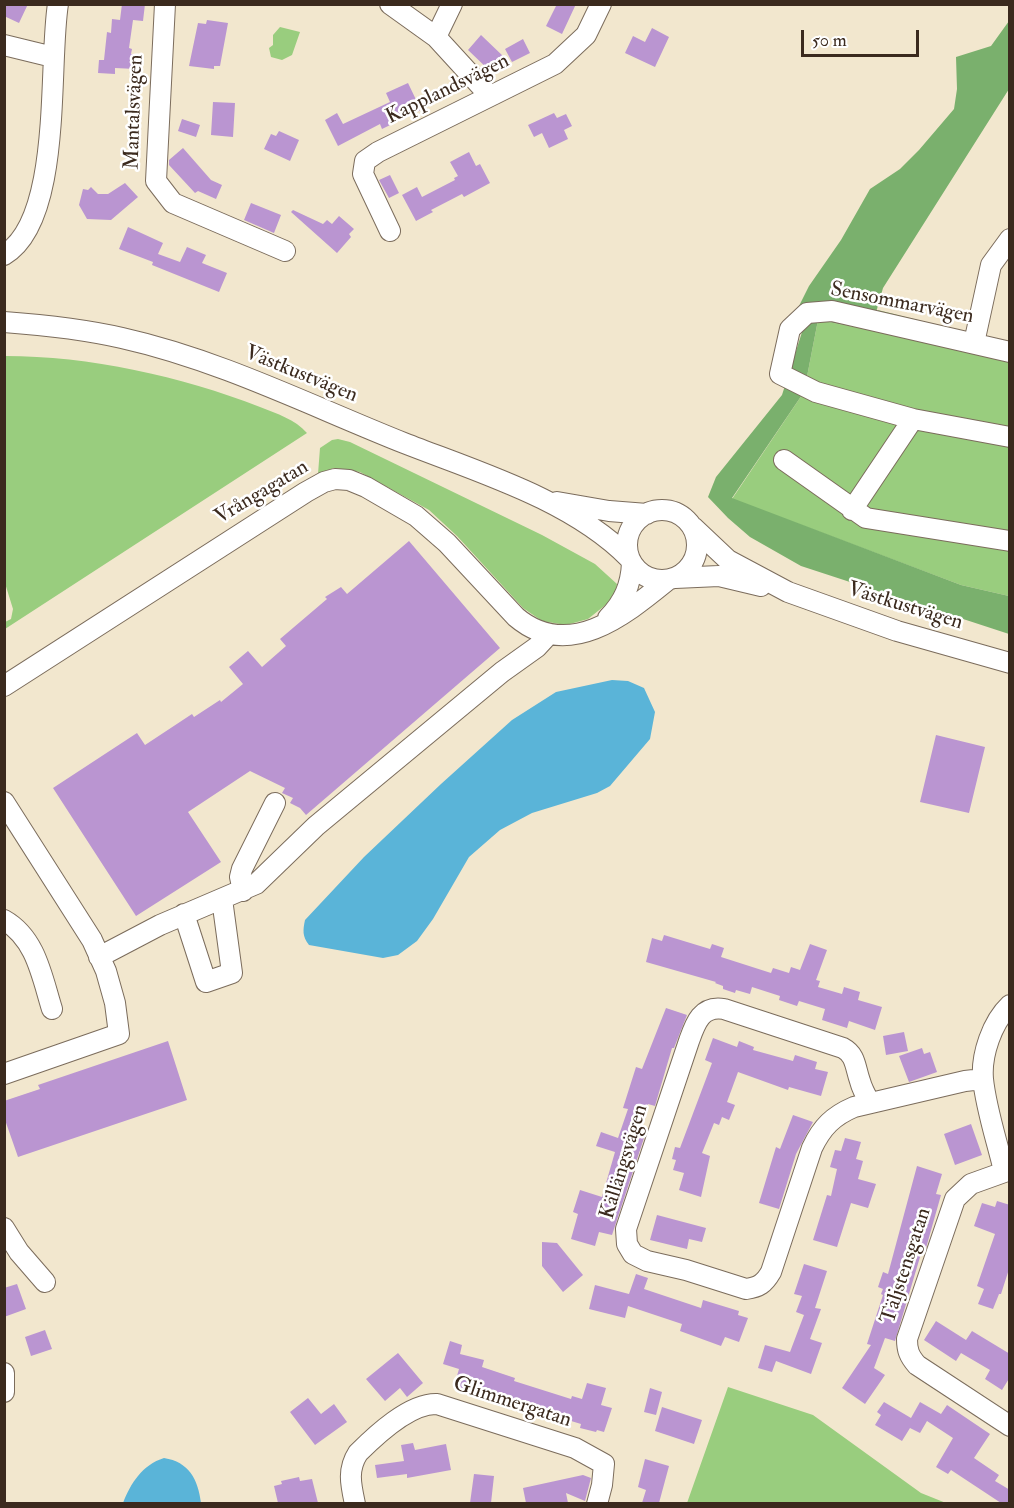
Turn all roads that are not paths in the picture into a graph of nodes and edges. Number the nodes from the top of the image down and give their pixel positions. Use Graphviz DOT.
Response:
graph roads {
  1 [pos="58,4"];
  2 [pos="165,4"];
  3 [pos="390,4"];
  4 [pos="452,4"];
  5 [pos="601,4"];
  6 [pos="436,37"];
  7 [pos="4,45"];
  8 [pos="53,57"];
  9 [pos="490,96"];
  10 [pos="390,231"];
  11 [pos="1010,239"];
  12 [pos="285,251"];
  13 [pos="4,255"];
  14 [pos="4,324"];
  15 [pos="974,343"];
  16 [pos="1010,352"];
  17 [pos="913,419"];
  18 [pos="1010,437"];
  19 [pos="784,460"];
  20 [pos="547,500"];
  21 [pos="852,510"];
  22 [pos="647,514"];
  23 [pos="693,527"];
  24 [pos="1010,541"];
  25 [pos="631,560"];
  26 [pos="671,579"];
  27 [pos="788,592"];
  28 [pos="600,626"];
  29 [pos="549,634"];
  30 [pos="1010,663"];
  31 [pos="4,686"];
  32 [pos="4,802"];
  33 [pos="275,803"];
  34 [pos="243,891"];
  35 [pos="222,899"];
  36 [pos="184,914"];
  37 [pos="4,921"];
  38 [pos="99,957"];
  39 [pos="1010,1005"];
  40 [pos="52,1009"];
  41 [pos="4,1074"];
  42 [pos="983,1079"];
  43 [pos="870,1103"];
  44 [pos="1007,1170"];
  45 [pos="4,1228"];
  46 [pos="45,1281"];
  47 [pos="4,1373"];
  48 [pos="4,1392"];
  49 [pos="1010,1426"];
  50 [pos="355,1503"];
  51 [pos="597,1503"];
  1 -- 8 [label="street"];
  2 -- 12 [label="street, Mantalsvägen"];
  3 -- 6 [label="street"];
  4 -- 6 [label="street"];
  5 -- 9 [label="street, Kapplandsvägen"];
  6 -- 9 [label="street"];
  7 -- 8 [label="street"];
  8 -- 13 [label="street"];
  9 -- 10 [label="street, Kapplandsvägen"];
  11 -- 15 [label="street"];
  14 -- 20 [label="street, Västkustvägen"];
  15 -- 16 [label="street, Sensommarvägen"];
  15 -- 17 [label="street, Sensommarvägen"];
  17 -- 18 [label="street"];
  17 -- 21 [label="street"];
  19 -- 21 [label="street"];
  20 -- 22 [label="street, Västkustvägen"];
  20 -- 25 [label="street, Västkustvägen"];
  21 -- 24 [label="street"];
  22 -- 23 [label="street, Västkustvägen"];
  22 -- 25 [label="street"];
  23 -- 26 [label="street"];
  23 -- 27 [label="street, Västkustvägen"];
  25 -- 26 [label="street, Västkustvägen"];
  25 -- 28 [label="street"];
  26 -- 27 [label="street, Västkustvägen"];
  26 -- 28 [label="street, Vrångagatan"];
  27 -- 30 [label="street, Västkustvägen"];
  28 -- 29 [label="street, Vrångagatan"];
  29 -- 31 [label="street, Vrångagatan"];
  29 -- 34 [label="street"];
  32 -- 38 [label="street"];
  33 -- 34 [label="street"];
  34 -- 35 [label="street"];
  35 -- 36 [label="street"];
  35 -- 36 [label="street"];
  36 -- 38 [label="street"];
  37 -- 40 [label="street"];
  38 -- 41 [label="street"];
  39 -- 42 [label="street, Täljstensgatan"];
  42 -- 43 [label="street"];
  42 -- 44 [label="street, Täljstensgatan"];
  43 -- 43 [label="street, Källängsvägen"];
  44 -- 49 [label="street, Täljstensgatan"];
  45 -- 46 [label="street"];
  47 -- 48 [label="street"];
  50 -- 51 [label="street, Glimmergatan"];
}
